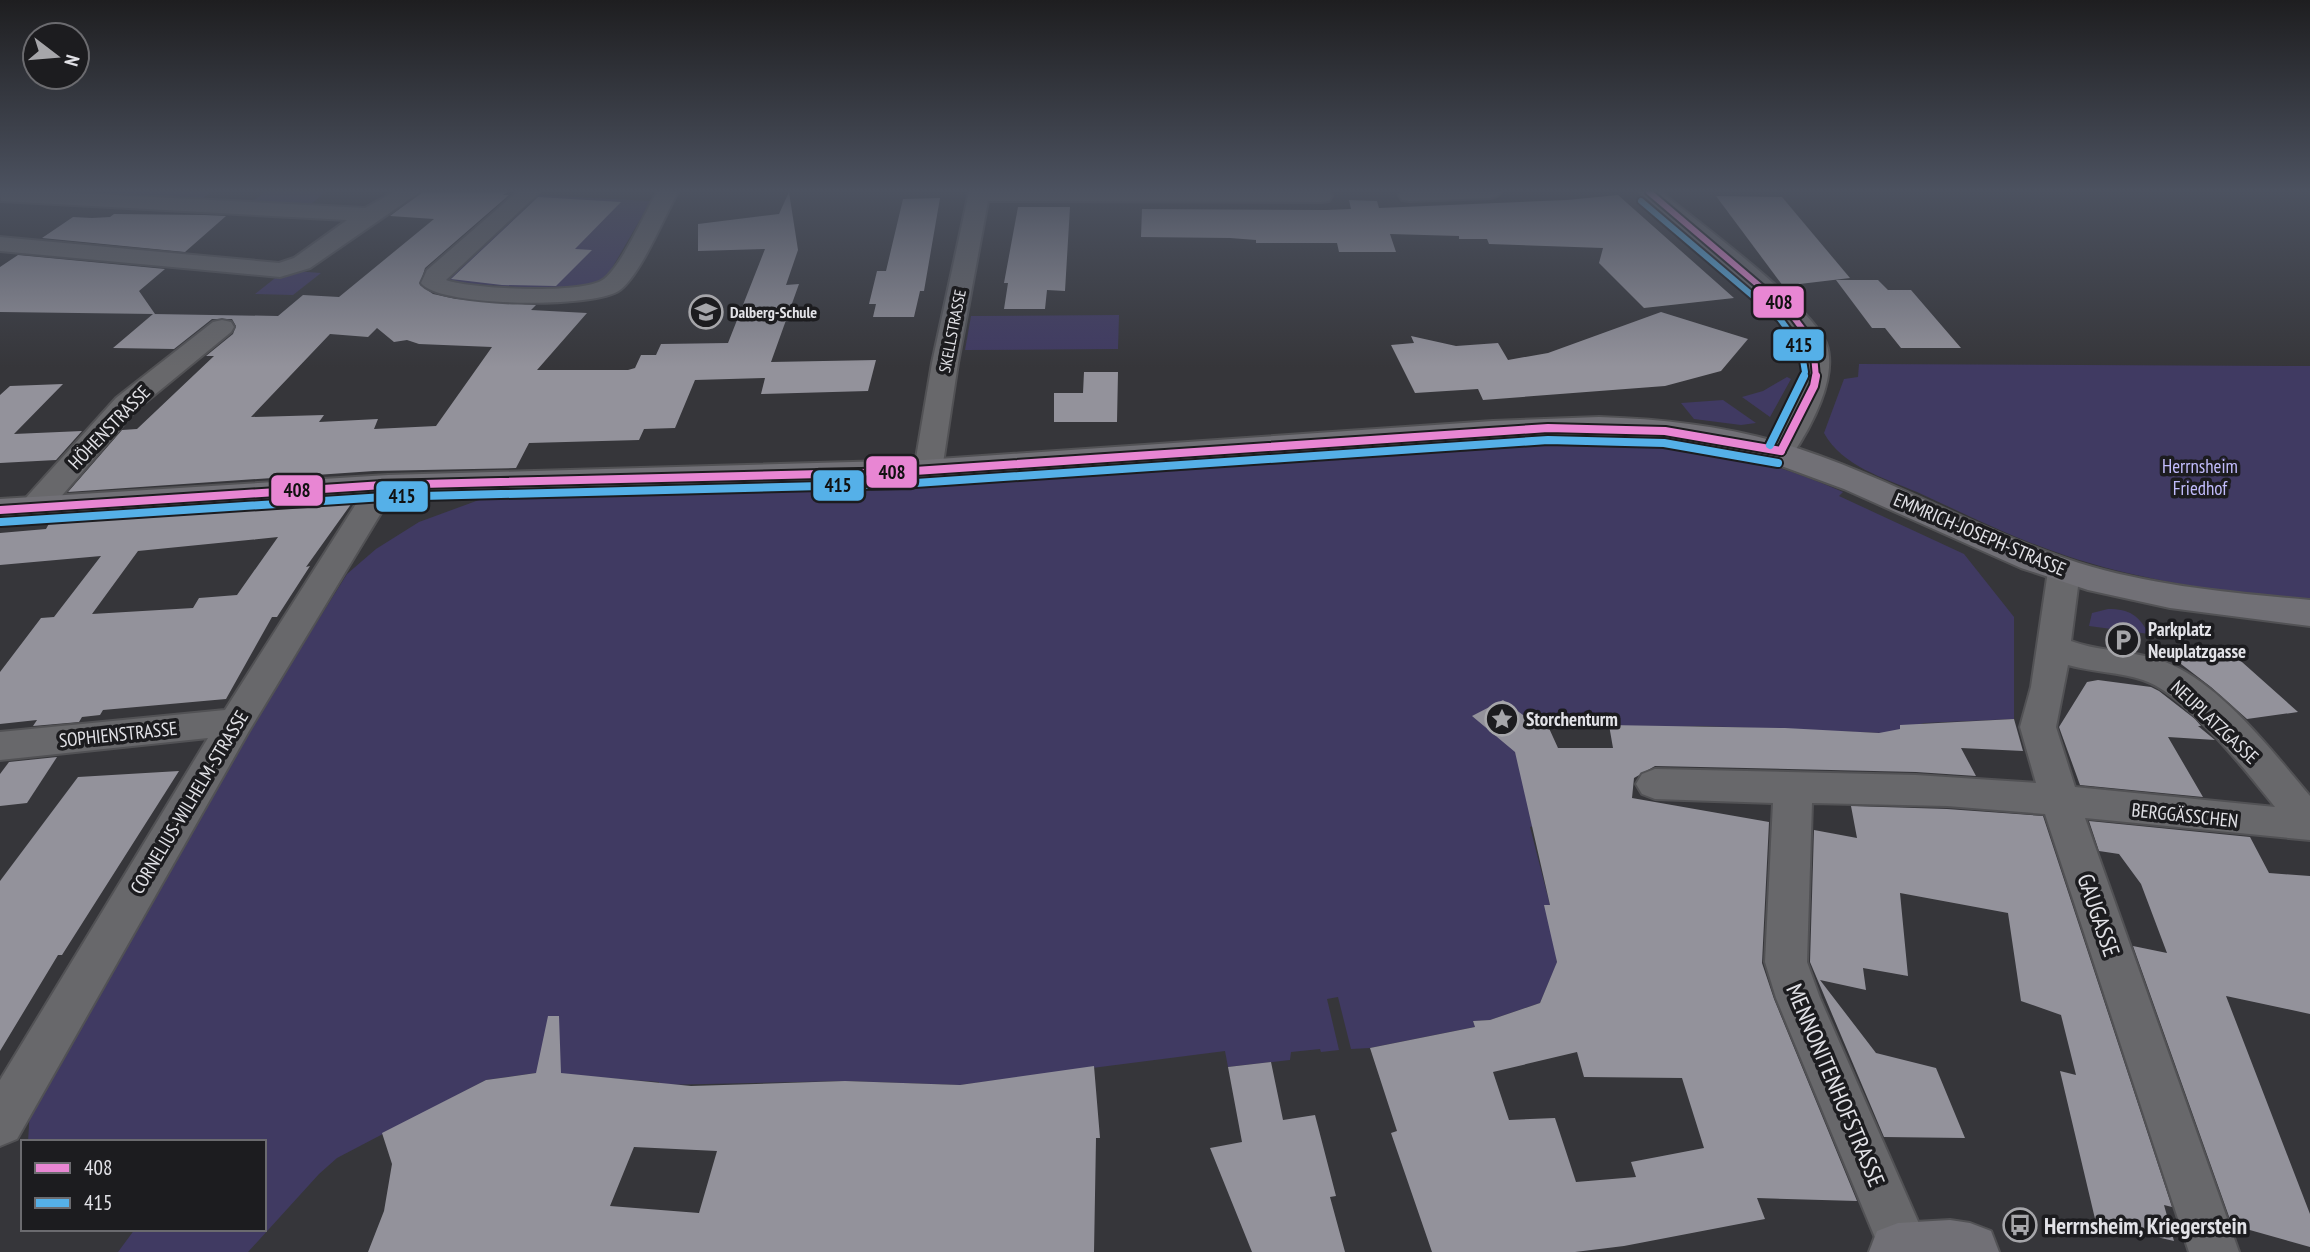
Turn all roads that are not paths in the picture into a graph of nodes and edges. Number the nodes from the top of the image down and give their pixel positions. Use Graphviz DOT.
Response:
graph roads {
  1 [pos="67,250"];
  2 [pos="320,250"];
  3 [pos="463,250"];
  4 [pos="634,250"];
  5 [pos="967,250"];
  6 [pos="1717,250"];
  7 [pos="222,327"];
  8 [pos="1781,451"];
  9 [pos="928,470"];
  10 [pos="383,485"];
  11 [pos="34,509"];
  12 [pos="0,510"];
  13 [pos="2064,571"];
  14 [pos="2310,613"];
  15 [pos="2054,648"];
  16 [pos="236,722"];
  17 [pos="0,746"];
  18 [pos="1655,784"];
  19 [pos="1793,789"];
  20 [pos="2060,801"];
  21 [pos="2310,825"];
  22 [pos="0,1123"];
  23 [pos="1902,1251"];
  24 [pos="1970,1252"];
  25 [pos="2214,1252"];
  1 -- 2 [label="street"];
  3 -- 4 [label="street"];
  5 -- 9 [label="street, SKELLSTRASSE"];
  6 -- 8 [label="street"];
  7 -- 11 [label="street, HÖHENSTRASSE"];
  8 -- 9 [label="main road"];
  8 -- 13 [label="main road, EMMRICH-JOSEPH-STRASSE"];
  9 -- 10 [label="main road"];
  10 -- 11 [label="main road"];
  10 -- 16 [label="street, CORNELIUS-WILHELM-STRASSE"];
  11 -- 12 [label="main road"];
  13 -- 14 [label="main road, EMMRICH-JOSEPH-STRASSE"];
  13 -- 15 [label="street, GAUGASSE"];
  15 -- 20 [label="street, GAUGASSE"];
  15 -- 21 [label="street, NEUPLATZGASSE"];
  16 -- 17 [label="street, SOPHIENSTRASSE"];
  16 -- 22 [label="street, CORNELIUS-WILHELM-STRASSE"];
  18 -- 19 [label="street"];
  19 -- 20 [label="street"];
  19 -- 23 [label="street, MENNONITENHOFSTRASSE"];
  20 -- 21 [label="street, BERGGÄSSCHEN"];
  20 -- 25 [label="street, GAUGASSE"];
  23 -- 24 [label="main road"];
}
